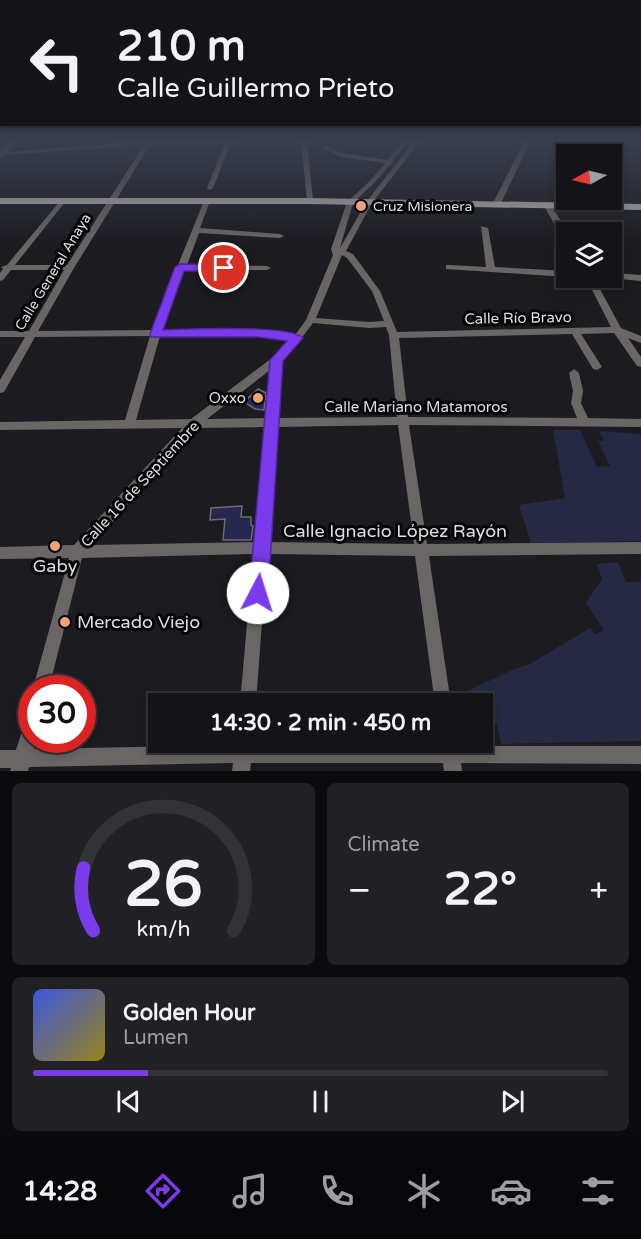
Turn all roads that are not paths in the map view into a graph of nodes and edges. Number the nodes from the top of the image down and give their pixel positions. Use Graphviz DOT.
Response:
graph roads {
  1 [pos="128,176"];
  2 [pos="215,176"];
  3 [pos="308,176"];
  4 [pos="377,176"];
  5 [pos="390,176"];
  6 [pos="510,176"];
  7 [pos="372,182"];
  8 [pos="384,184"];
  9 [pos="210,189"];
  10 [pos="0,201"];
  11 [pos="63,201"];
  12 [pos="112,201"];
  13 [pos="207,201"];
  14 [pos="310,201"];
  15 [pos="350,202"];
  16 [pos="369,202"];
  17 [pos="496,205"];
  18 [pos="548,206"];
  19 [pos="556,206"];
  20 [pos="622,207"];
  21 [pos="641,207"];
  22 [pos="558,222"];
  23 [pos="484,228"];
  24 [pos="195,230"];
  25 [pos="280,236"];
  26 [pos="338,252"];
  27 [pos="4,267"];
  28 [pos="180,267"];
  29 [pos="449,267"];
  30 [pos="70,268"];
  31 [pos="267,268"];
  32 [pos="490,270"];
  33 [pos="556,273"];
  34 [pos="622,277"];
  35 [pos="0,278"];
  36 [pos="641,278"];
  37 [pos="595,288"];
  38 [pos="310,320"];
  39 [pos="392,329"];
  40 [pos="617,330"];
  41 [pos="575,332"];
  42 [pos="0,334"];
  43 [pos="156,334"];
  44 [pos="32,335"];
  45 [pos="297,338"];
  46 [pos="641,340"];
  47 [pos="276,360"];
  48 [pos="641,364"];
  49 [pos="597,367"];
  50 [pos="574,373"];
  51 [pos="0,389"];
  52 [pos="403,421"];
  53 [pos="273,423"];
  54 [pos="585,423"];
  55 [pos="641,423"];
  56 [pos="129,425"];
  57 [pos="192,425"];
  58 [pos="0,426"];
  59 [pos="262,548"];
  60 [pos="641,548"];
  61 [pos="422,550"];
  62 [pos="77,552"];
  63 [pos="0,553"];
  64 [pos="44,675"];
  65 [pos="249,693"];
  66 [pos="442,693"];
  67 [pos="641,755"];
  68 [pos="243,756"];
  69 [pos="451,756"];
  70 [pos="0,759"];
  71 [pos="21,765"];
  1 -- 12 [label="street, Calle General Anaya"];
  2 -- 9 [label="street"];
  3 -- 14 [label="street"];
  4 -- 7 [label="street"];
  5 -- 8 [label="street, Calle 16 de Septiembre"];
  6 -- 17 [label="street"];
  7 -- 8 [label="street"];
  7 -- 15 [label="street"];
  8 -- 16 [label="street, Calle 16 de Septiembre"];
  10 -- 11 [label="main road"];
  11 -- 12 [label="main road"];
  11 -- 27 [label="street"];
  12 -- 13 [label="main road"];
  12 -- 30 [label="street, Calle General Anaya"];
  13 -- 14 [label="main road"];
  13 -- 24 [label="street"];
  14 -- 15 [label="main road"];
  15 -- 16 [label="main road"];
  15 -- 26 [label="street, Calle 16 de Septiembre"];
  16 -- 17 [label="main road"];
  16 -- 26 [label="street, Calle 16 de Septiembre"];
  17 -- 18 [label="main road"];
  18 -- 19 [label="main road"];
  18 -- 22 [label="street"];
  20 -- 21 [label="main road"];
  23 -- 32 [label="street"];
  24 -- 25 [label="street"];
  24 -- 28 [label="street"];
  26 -- 38 [label="street, Calle 16 de Septiembre"];
  26 -- 39 [label="street"];
  27 -- 30 [label="street"];
  27 -- 35 [label="street"];
  28 -- 31 [label="street"];
  28 -- 43 [label="street"];
  29 -- 32 [label="street"];
  30 -- 44 [label="street, Calle General Anaya"];
  32 -- 33 [label="street"];
  34 -- 36 [label="street"];
  37 -- 40 [label="street"];
  38 -- 39 [label="street, Calle Río Bravo"];
  38 -- 45 [label="street, Calle 16 de Septiembre"];
  39 -- 41 [label="street, Calle Río Bravo"];
  39 -- 52 [label="street"];
  40 -- 41 [label="street, Calle Río Bravo"];
  40 -- 46 [label="street, Calle Río Bravo"];
  40 -- 48 [label="street"];
  41 -- 49 [label="street"];
  42 -- 44 [label="street"];
  43 -- 44 [label="street"];
  43 -- 45 [label="street"];
  43 -- 56 [label="street"];
  44 -- 51 [label="street, Calle General Anaya"];
  45 -- 47 [label="street, Calle 16 de Septiembre"];
  47 -- 53 [label="street"];
  47 -- 57 [label="street, Calle 16 de Septiembre"];
  50 -- 54 [label="street"];
  52 -- 53 [label="street, Calle Mariano Matamoros"];
  52 -- 54 [label="street, Calle Mariano Matamoros"];
  52 -- 61 [label="street"];
  53 -- 57 [label="street, Calle Mariano Matamoros"];
  53 -- 59 [label="street"];
  54 -- 55 [label="street, Calle Mariano Matamoros"];
  56 -- 57 [label="street, Calle Mariano Matamoros"];
  56 -- 58 [label="street, Calle Mariano Matamoros"];
  57 -- 62 [label="street, Calle 16 de Septiembre"];
  59 -- 61 [label="street, Calle Ignacio López Rayón"];
  59 -- 62 [label="street, Calle Ignacio López Rayón"];
  59 -- 65 [label="street"];
  60 -- 61 [label="street, Calle Ignacio López Rayón"];
  61 -- 66 [label="street"];
  62 -- 63 [label="street, Calle Ignacio López Rayón"];
  62 -- 64 [label="street, Calle 16 de Septiembre"];
  67 -- 69 [label="street"];
  68 -- 69 [label="street"];
  68 -- 71 [label="street"];
  70 -- 71 [label="street"];
}
